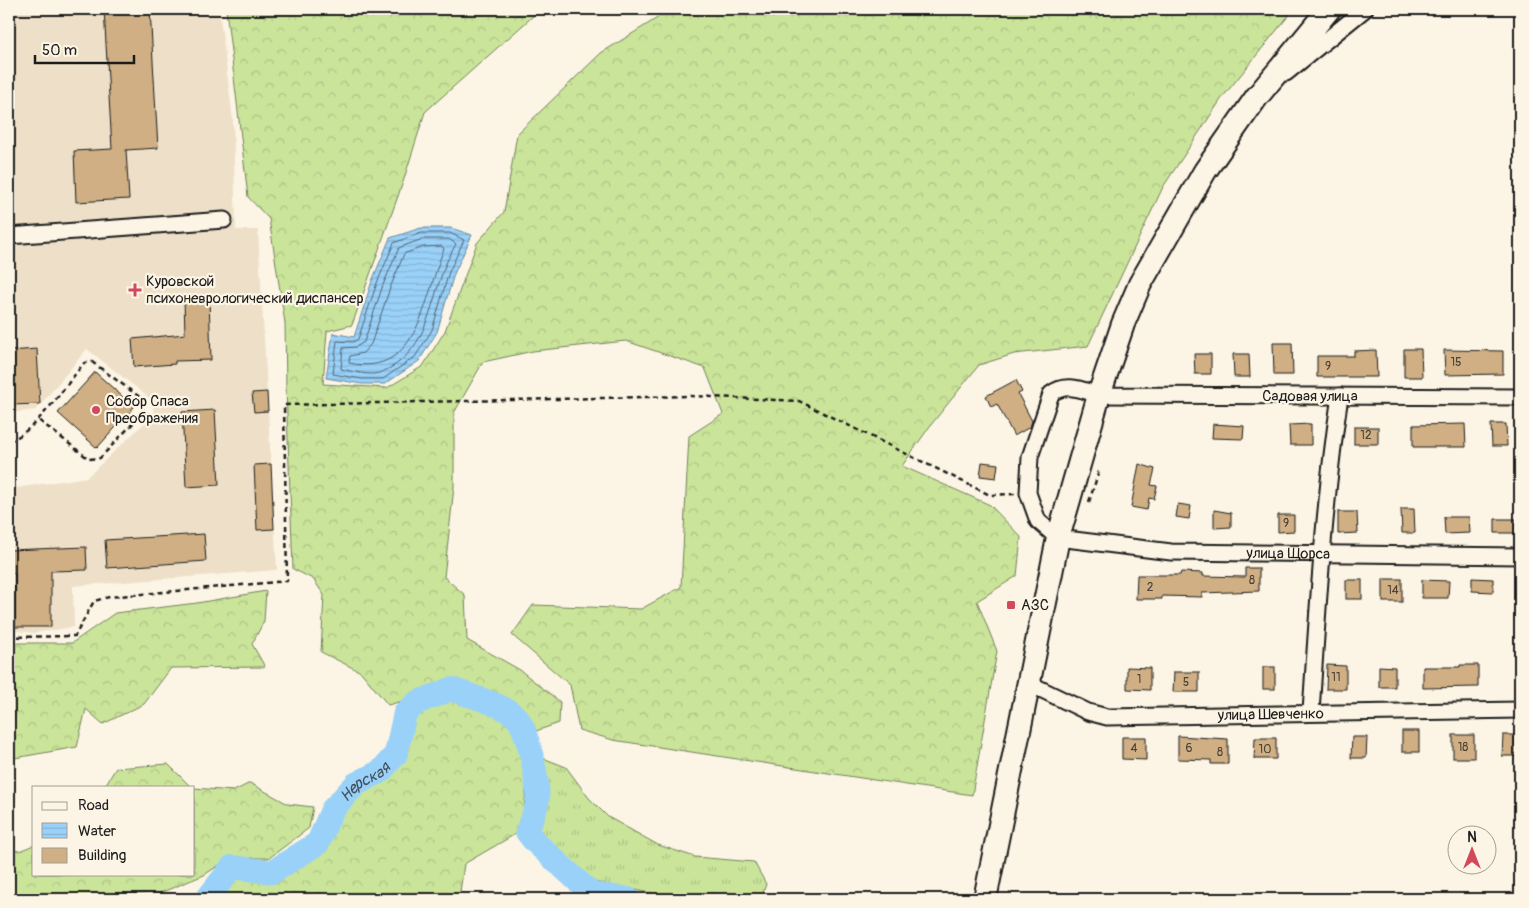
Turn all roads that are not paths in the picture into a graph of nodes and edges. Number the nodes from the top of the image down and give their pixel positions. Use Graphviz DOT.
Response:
graph roads {
  1 [pos="1329,9"];
  2 [pos="1365,9"];
  3 [pos="1256,98"];
  4 [pos="224,220"];
  5 [pos="9,236"];
  6 [pos="1099,395"];
  7 [pos="1340,396"];
  8 [pos="1520,396"];
  9 [pos="1058,538"];
  10 [pos="1322,554"];
  11 [pos="1520,556"];
  12 [pos="1028,683"];
  13 [pos="1520,710"];
  14 [pos="1311,712"];
  15 [pos="985,899"];
  1 -- 3 [label="highway"];
  2 -- 3 [label="street"];
  3 -- 6 [label="highway"];
  4 -- 5 [label="street"];
  6 -- 7 [label="street, Садовая улица"];
  6 -- 9 [label="highway"];
  6 -- 9 [label="street, Садовая улица"];
  7 -- 8 [label="street, Садовая улица"];
  7 -- 10 [label="street"];
  9 -- 10 [label="street, улица Щорса"];
  9 -- 12 [label="highway"];
  10 -- 11 [label="street, улица Щорса"];
  10 -- 14 [label="street"];
  12 -- 14 [label="street, улица Шевченко"];
  12 -- 15 [label="highway"];
  13 -- 14 [label="street, улица Шевченко"];
}
